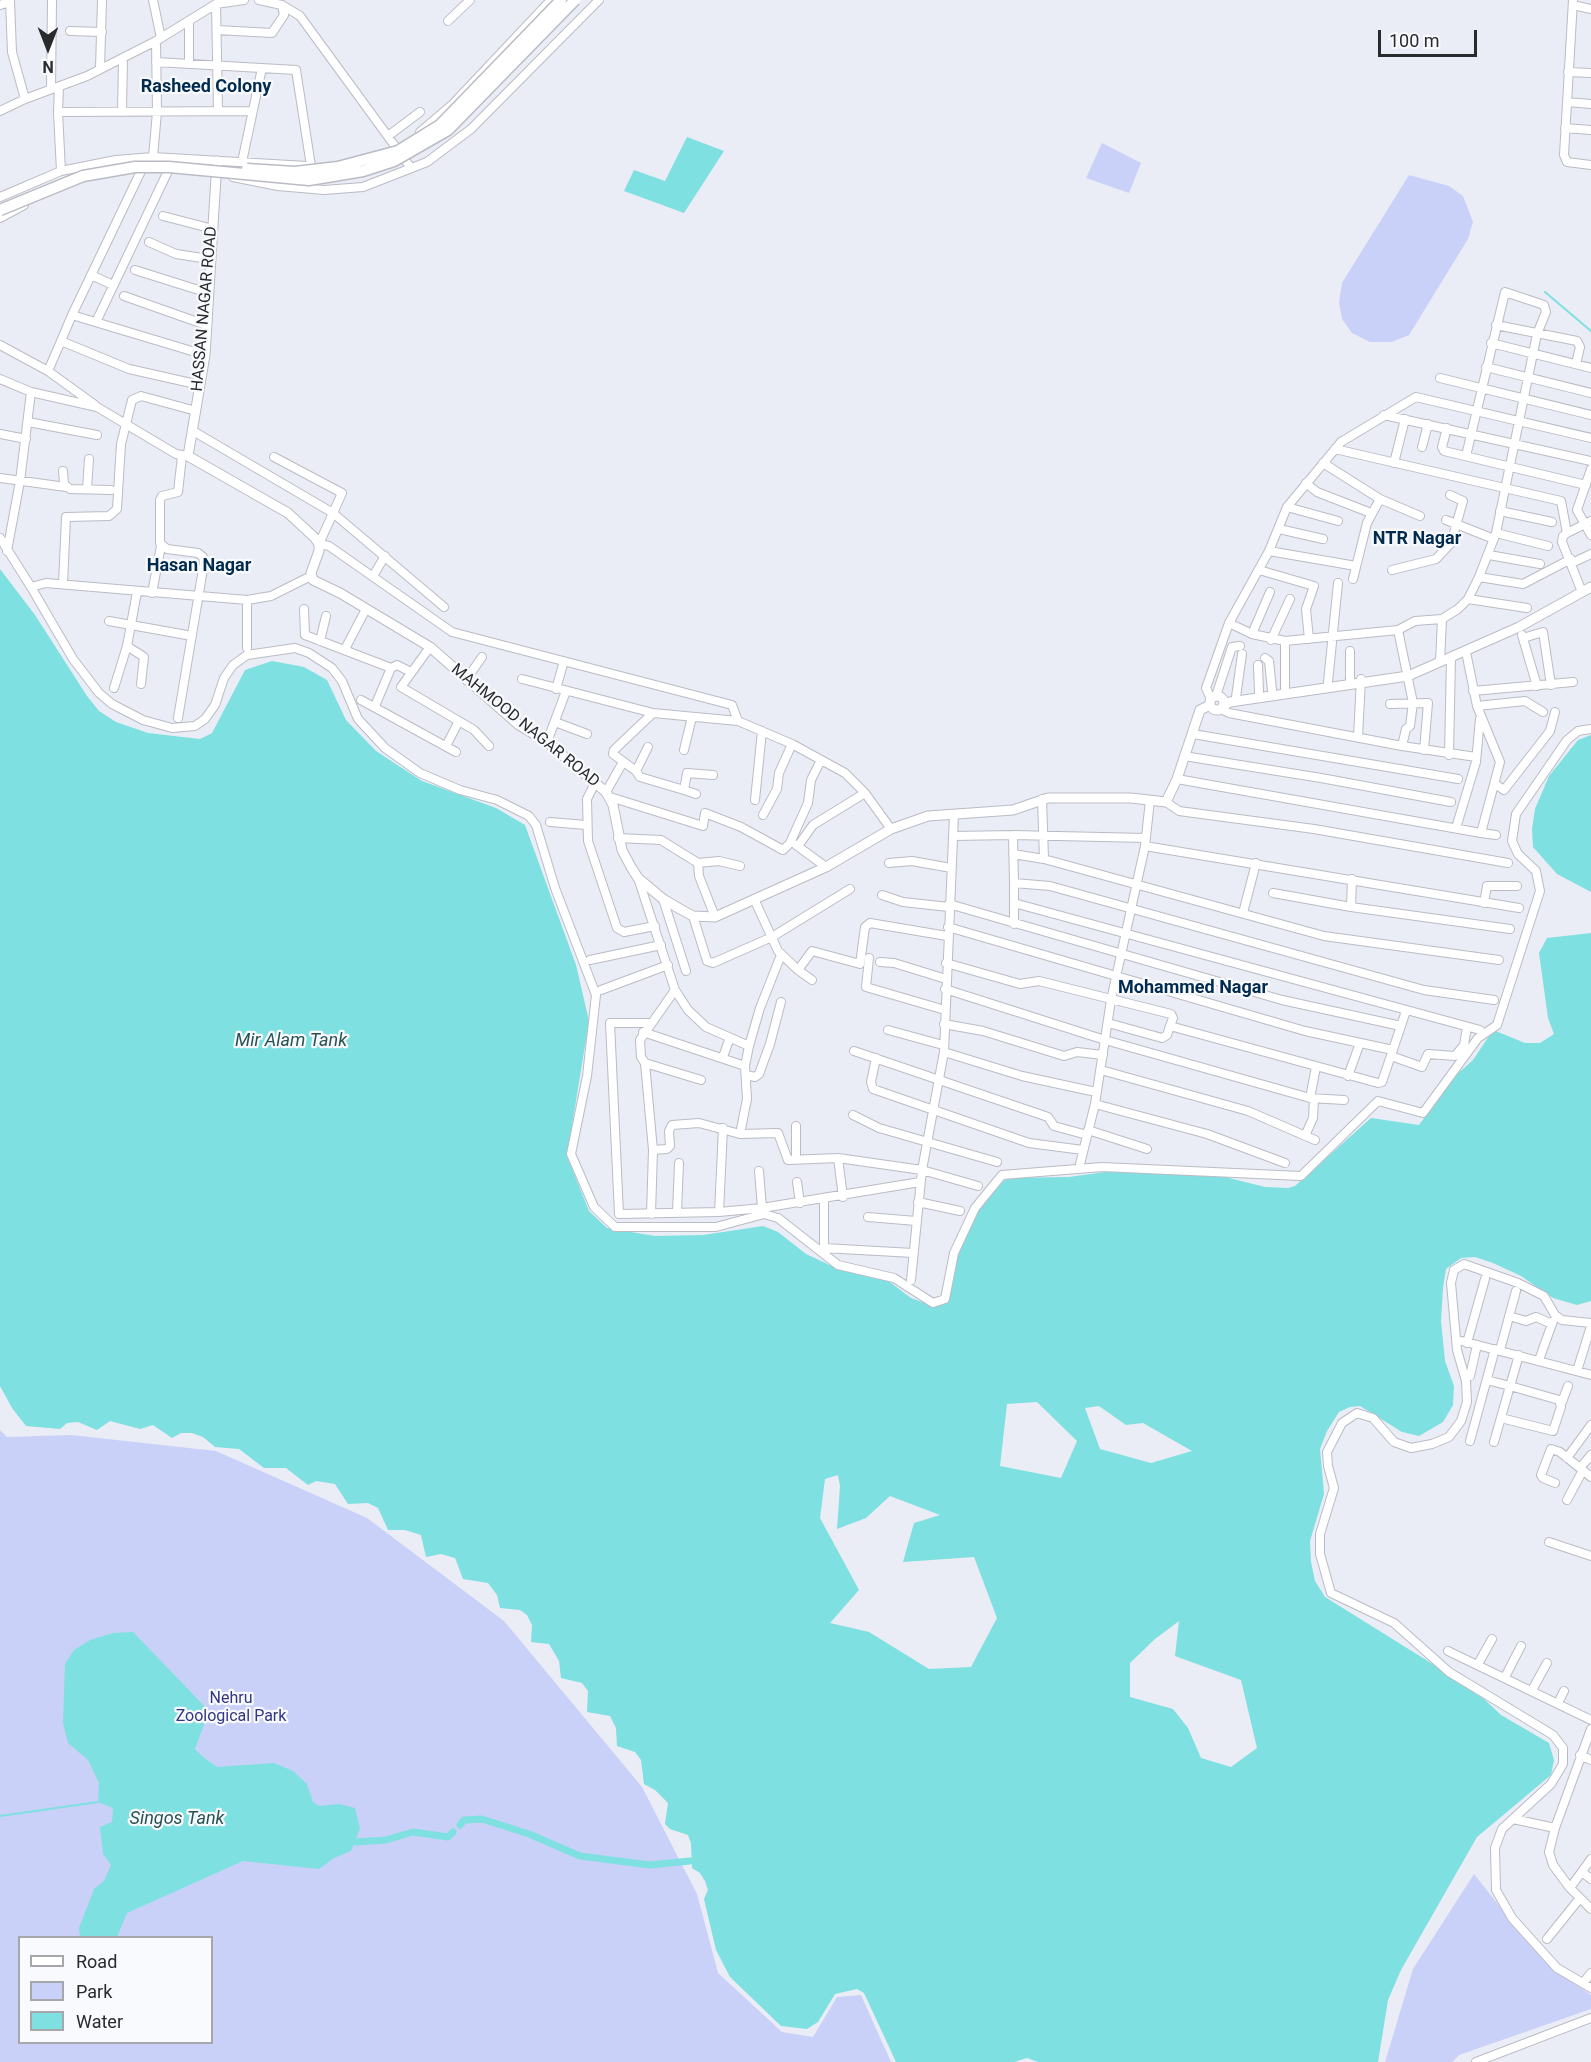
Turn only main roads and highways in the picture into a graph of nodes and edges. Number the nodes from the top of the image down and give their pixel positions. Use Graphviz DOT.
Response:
graph roads {
  1 [pos="561,0"];
  2 [pos="575,0"];
  3 [pos="217,161"];
  4 [pos="0,203"];
  5 [pos="0,210"];
  6 [pos="310,576"];
  7 [pos="1587,590"];
  8 [pos="1361,681"];
  9 [pos="1285,691"];
  10 [pos="1217,702"];
  1 -- 4 [label="highway, bridge"];
  2 -- 5 [label="highway, bridge"];
  3 -- 6 [label="main road, HASSAN NAGAR ROAD"];
  6 -- 10 [label="main road, MAHMOOD NAGAR ROAD"];
  7 -- 8 [label="main road"];
  8 -- 9 [label="main road"];
  8 -- 9 [label="main road"];
  9 -- 10 [label="main road"];
  9 -- 10 [label="main road"];
}
